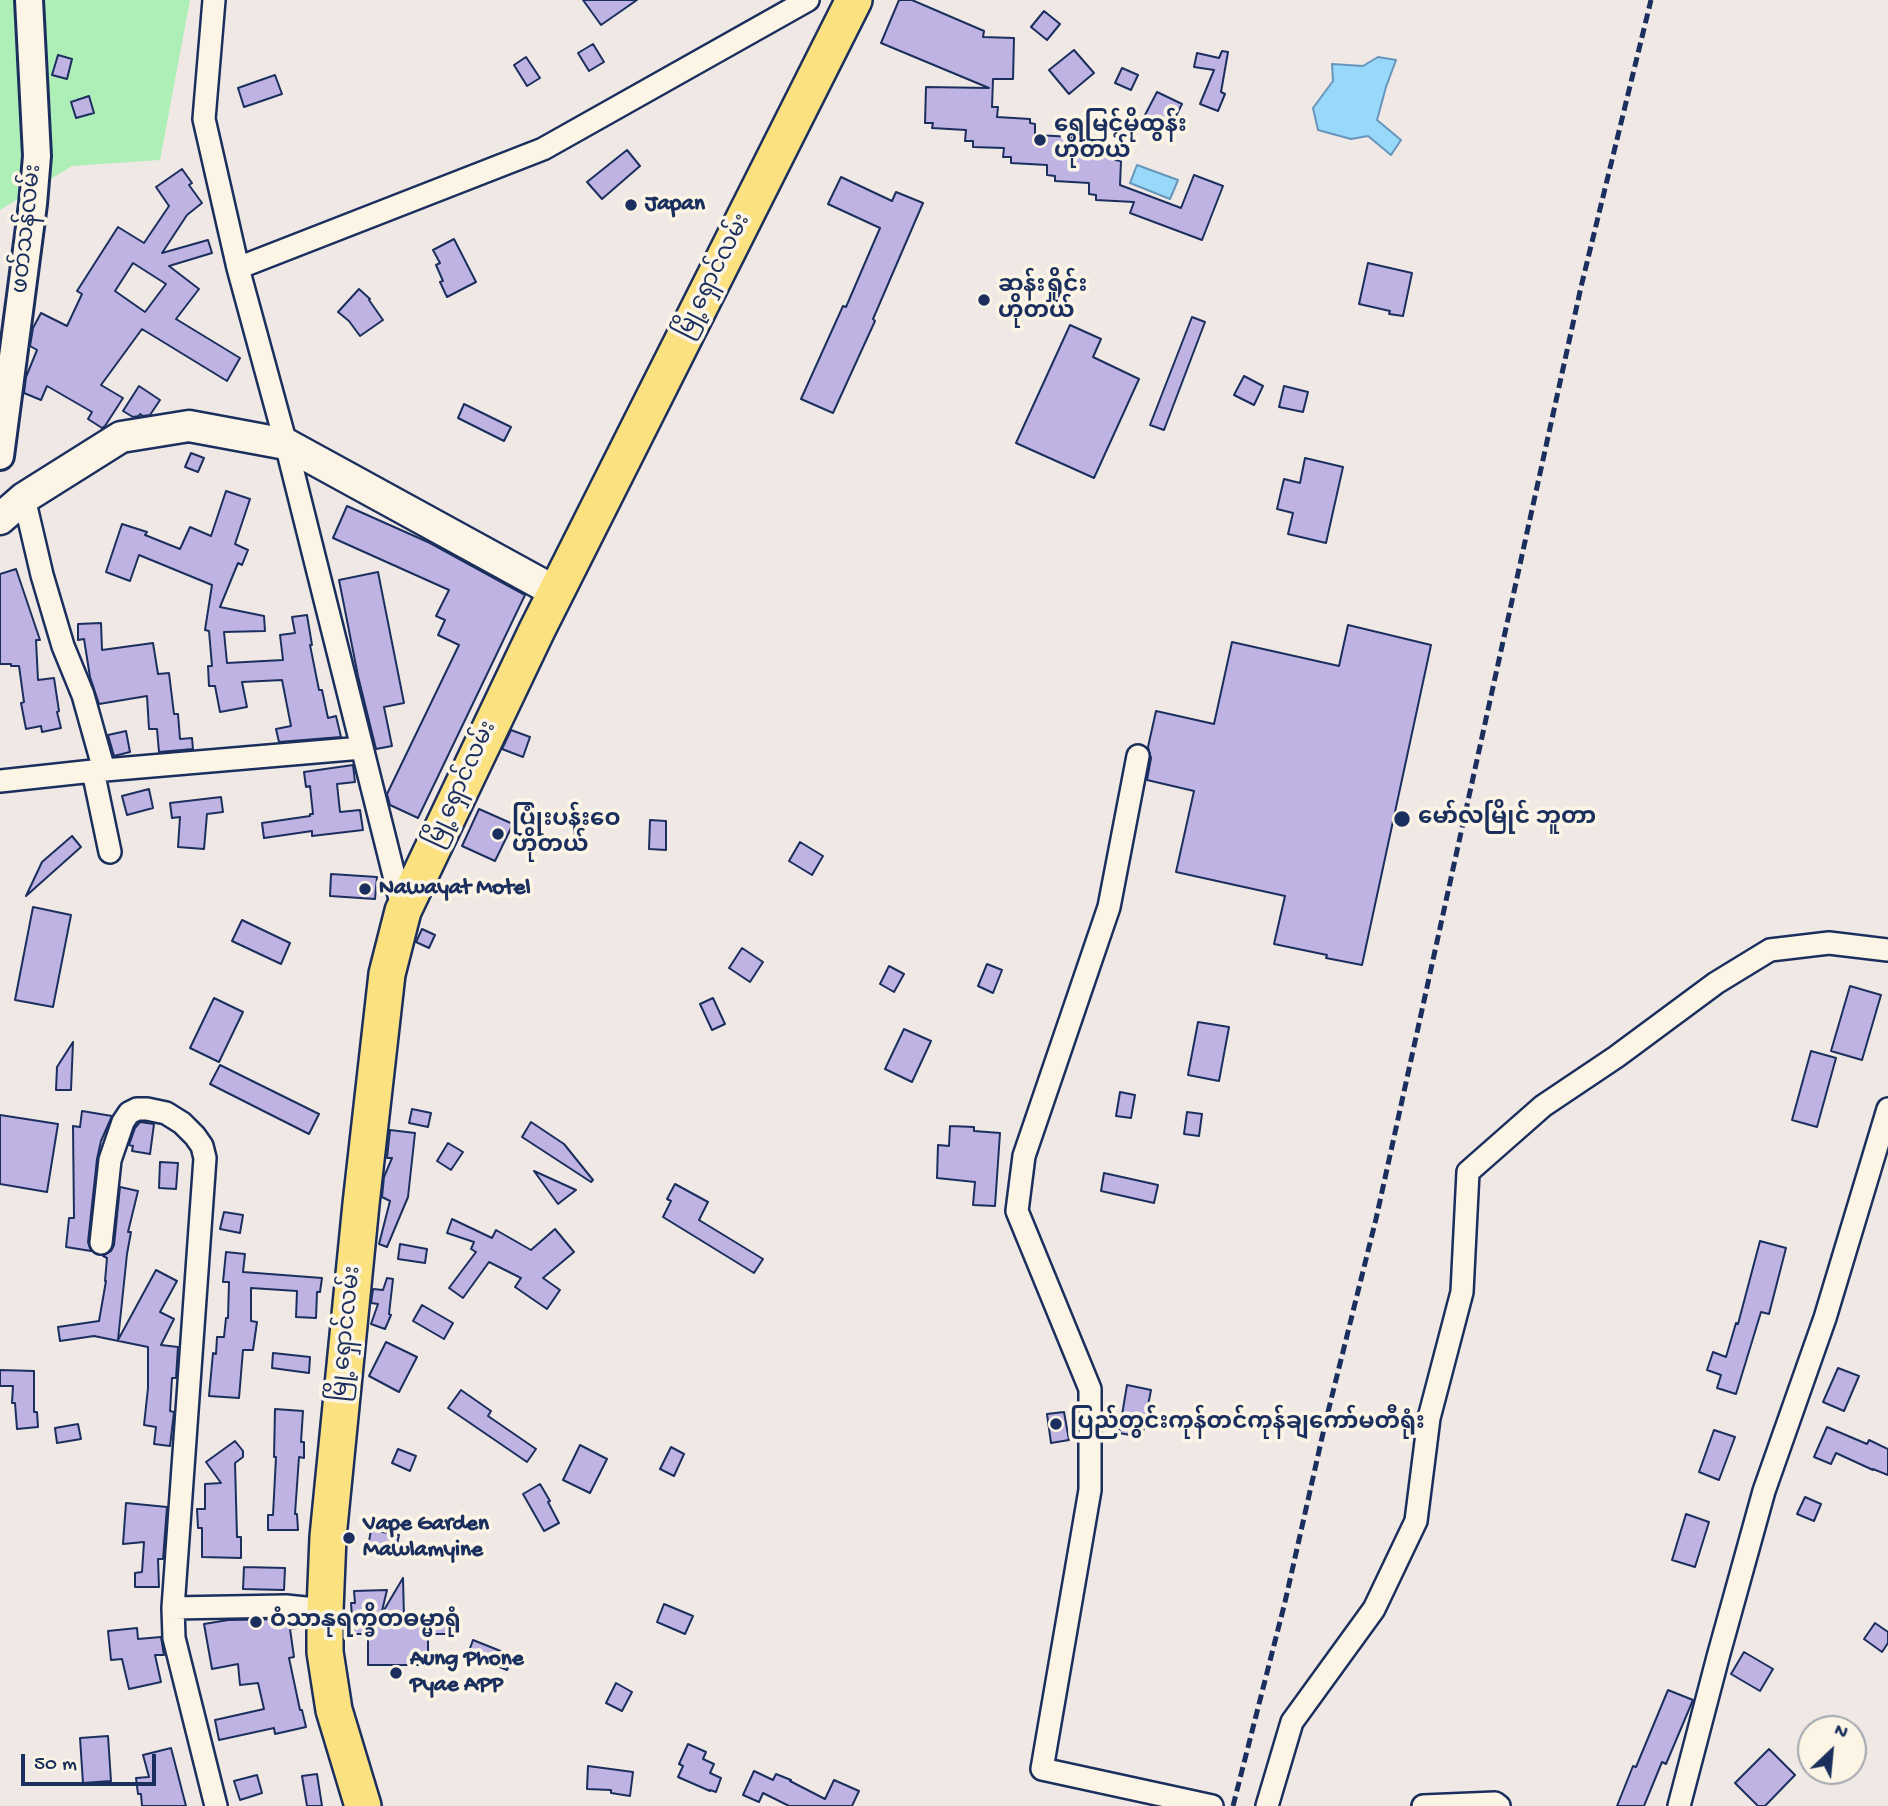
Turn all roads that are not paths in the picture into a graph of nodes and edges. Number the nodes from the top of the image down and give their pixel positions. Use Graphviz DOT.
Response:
graph roads {
  1 [pos="29,0"];
  2 [pos="214,0"];
  3 [pos="808,0"];
  4 [pos="854,0"];
  5 [pos="238,268"];
  6 [pos="286,444"];
  7 [pos="0,456"];
  8 [pos="24,498"];
  9 [pos="0,519"];
  10 [pos="556,592"];
  11 [pos="362,748"];
  12 [pos="1138,756"];
  13 [pos="98,771"];
  14 [pos="0,781"];
  15 [pos="110,852"];
  16 [pos="403,911"];
  17 [pos="1888,950"];
  18 [pos="1888,1108"];
  19 [pos="102,1242"];
  20 [pos="173,1608"];
  21 [pos="324,1610"];
  22 [pos="216,1806"];
  23 [pos="363,1806"];
  24 [pos="1212,1806"];
  25 [pos="1267,1806"];
  26 [pos="1423,1806"];
  27 [pos="1499,1806"];
  28 [pos="1679,1806"];
  1 -- 7 [label="street, ဖတ်သန်လမ်း"];
  2 -- 5 [label="street"];
  3 -- 5 [label="street"];
  4 -- 10 [label="highway, မြို့ရှောင်လမ်း"];
  5 -- 6 [label="street"];
  6 -- 8 [label="main road"];
  6 -- 10 [label="main road"];
  6 -- 11 [label="street"];
  8 -- 9 [label="main road"];
  8 -- 13 [label="street"];
  10 -- 16 [label="highway, မြို့ရှောင်လမ်း"];
  11 -- 13 [label="street"];
  11 -- 16 [label="street"];
  12 -- 24 [label="street"];
  13 -- 14 [label="street"];
  13 -- 15 [label="street"];
  16 -- 21 [label="highway, မြို့ရှောင်လမ်း"];
  17 -- 25 [label="street"];
  18 -- 28 [label="street"];
  19 -- 20 [label="street"];
  20 -- 21 [label="street"];
  20 -- 22 [label="street"];
  21 -- 23 [label="highway, မြို့ရှောင်လမ်း"];
  26 -- 27 [label="street"];
}
